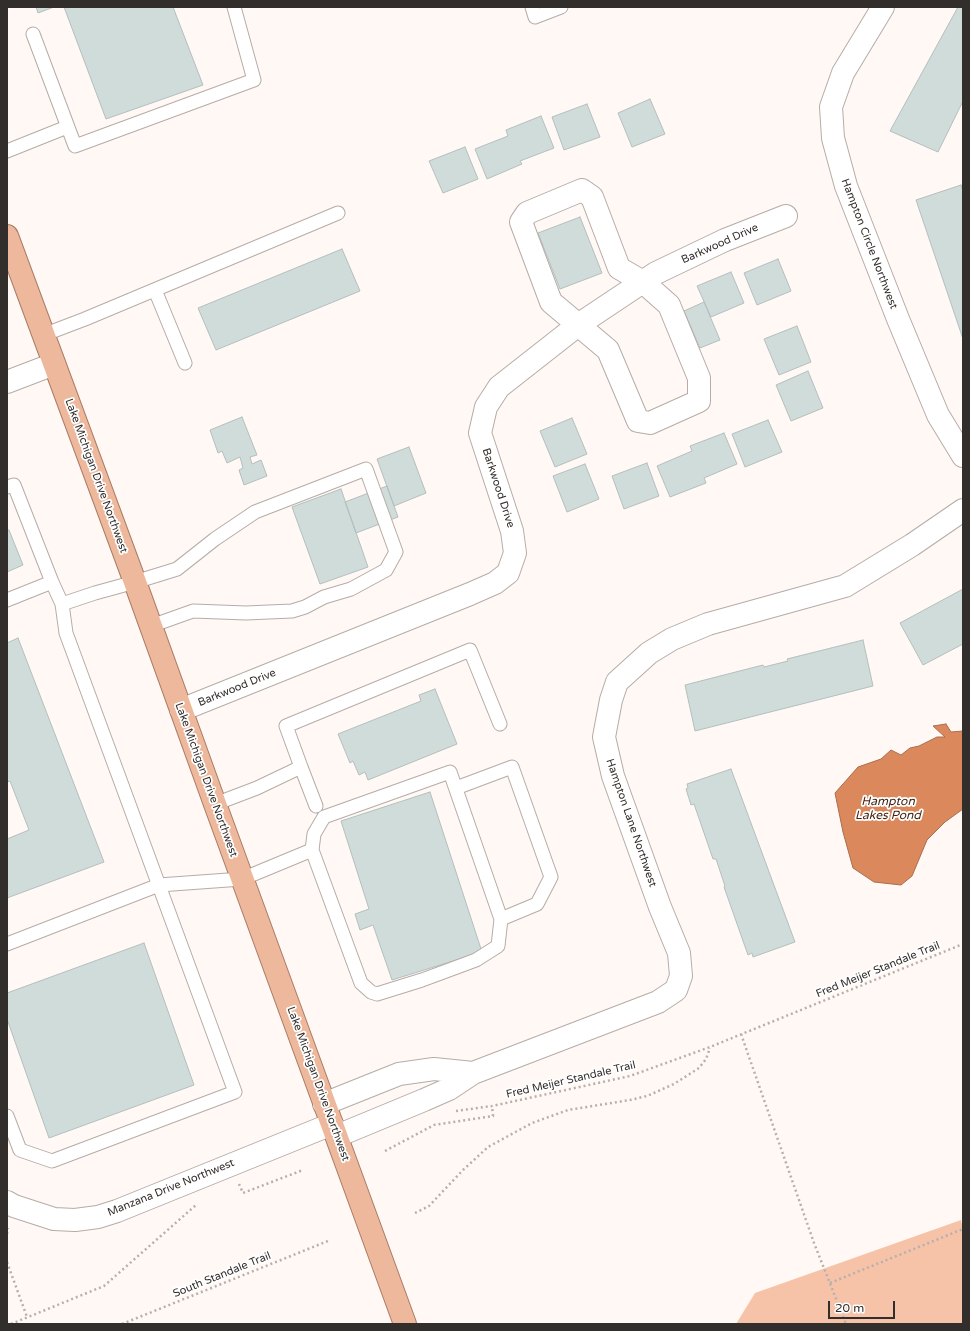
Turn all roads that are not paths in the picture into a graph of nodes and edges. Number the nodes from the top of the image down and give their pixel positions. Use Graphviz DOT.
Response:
graph roads {
  1 [pos="234,7"];
  2 [pos="532,7"];
  3 [pos="561,7"];
  4 [pos="883,7"];
  5 [pos="33,34"];
  6 [pos="67,127"];
  7 [pos="7,151"];
  8 [pos="338,213"];
  9 [pos="786,216"];
  10 [pos="7,236"];
  11 [pos="643,282"];
  12 [pos="155,290"];
  13 [pos="578,324"];
  14 [pos="43,335"];
  15 [pos="185,363"];
  16 [pos="54,364"];
  17 [pos="7,382"];
  18 [pos="963,456"];
  19 [pos="7,487"];
  20 [pos="963,510"];
  21 [pos="52,582"];
  22 [pos="135,582"];
  23 [pos="7,600"];
  24 [pos="62,604"];
  25 [pos="151,626"];
  26 [pos="181,710"];
  27 [pos="500,724"];
  28 [pos="301,767"];
  29 [pos="456,788"];
  30 [pos="215,804"];
  31 [pos="316,806"];
  32 [pos="312,850"];
  33 [pos="242,878"];
  34 [pos="159,885"];
  35 [pos="500,919"];
  36 [pos="7,944"];
  37 [pos="473,1073"];
  38 [pos="324,1104"];
  39 [pos="7,1116"];
  40 [pos="335,1130"];
  41 [pos="7,1202"];
  42 [pos="405,1324"];
  1 -- 6 [label="lane"];
  2 -- 3 [label="lane"];
  4 -- 18 [label="street, Hampton Circle Northwest"];
  5 -- 6 [label="lane"];
  6 -- 7 [label="lane"];
  8 -- 12 [label="lane"];
  9 -- 11 [label="street, Barkwood Drive"];
  10 -- 14 [label="highway, Lake Michigan Drive Northwest"];
  11 -- 13 [label="street, Barkwood Drive"];
  11 -- 13 [label="street"];
  11 -- 13 [label="street"];
  12 -- 14 [label="lane"];
  12 -- 15 [label="lane"];
  13 -- 26 [label="street, Barkwood Drive"];
  14 -- 16 [label="highway, Lake Michigan Drive Northwest"];
  16 -- 17 [label="street"];
  16 -- 22 [label="highway, Lake Michigan Drive Northwest"];
  19 -- 21 [label="lane"];
  20 -- 37 [label="street, Hampton Lane Northwest"];
  21 -- 23 [label="lane"];
  21 -- 24 [label="lane"];
  22 -- 24 [label="lane"];
  22 -- 25 [label="highway, Lake Michigan Drive Northwest"];
  22 -- 25 [label="lane"];
  24 -- 34 [label="lane"];
  25 -- 26 [label="highway, Lake Michigan Drive Northwest"];
  26 -- 30 [label="highway, Lake Michigan Drive Northwest"];
  27 -- 28 [label="lane"];
  28 -- 30 [label="lane"];
  28 -- 31 [label="lane"];
  29 -- 32 [label="lane"];
  29 -- 35 [label="lane"];
  29 -- 35 [label="lane"];
  30 -- 33 [label="highway, Lake Michigan Drive Northwest"];
  32 -- 33 [label="lane"];
  32 -- 35 [label="lane"];
  33 -- 34 [label="lane"];
  33 -- 38 [label="highway, Lake Michigan Drive Northwest"];
  34 -- 36 [label="lane"];
  34 -- 39 [label="lane"];
  37 -- 38 [label="street, Hampton Lane Northwest"];
  37 -- 40 [label="street, Hampton Lane Northwest"];
  38 -- 40 [label="highway, Lake Michigan Drive Northwest"];
  40 -- 41 [label="street, Manzana Drive Northwest"];
  40 -- 42 [label="highway, Lake Michigan Drive Northwest"];
}
